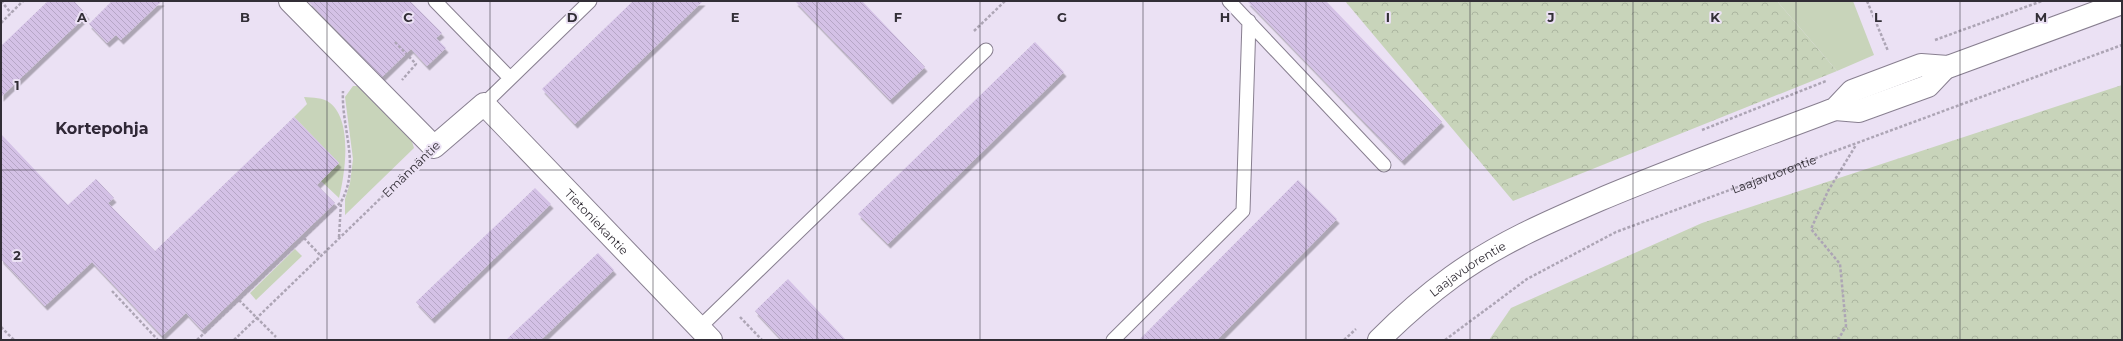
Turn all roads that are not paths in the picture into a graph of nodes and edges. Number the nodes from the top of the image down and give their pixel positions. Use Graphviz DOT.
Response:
graph roads {
  1 [pos="290,1"];
  2 [pos="435,1"];
  3 [pos="590,1"];
  4 [pos="1229,1"];
  5 [pos="2122,3"];
  6 [pos="1249,21"];
  7 [pos="986,50"];
  8 [pos="510,78"];
  9 [pos="484,104"];
  10 [pos="1384,165"];
  11 [pos="705,334"];
  12 [pos="1113,340"];
  13 [pos="1379,340"];
  1 -- 9 [label="main road, Emännäntie"];
  2 -- 8 [label="lane"];
  3 -- 8 [label="lane, Emännäntie"];
  4 -- 6 [label="lane"];
  5 -- 13 [label="main road, Laajavuorentie"];
  6 -- 10 [label="lane"];
  6 -- 12 [label="lane"];
  7 -- 11 [label="lane"];
  8 -- 9 [label="lane, Emännäntie"];
  9 -- 11 [label="main road, Tietoniekantie"];
}
